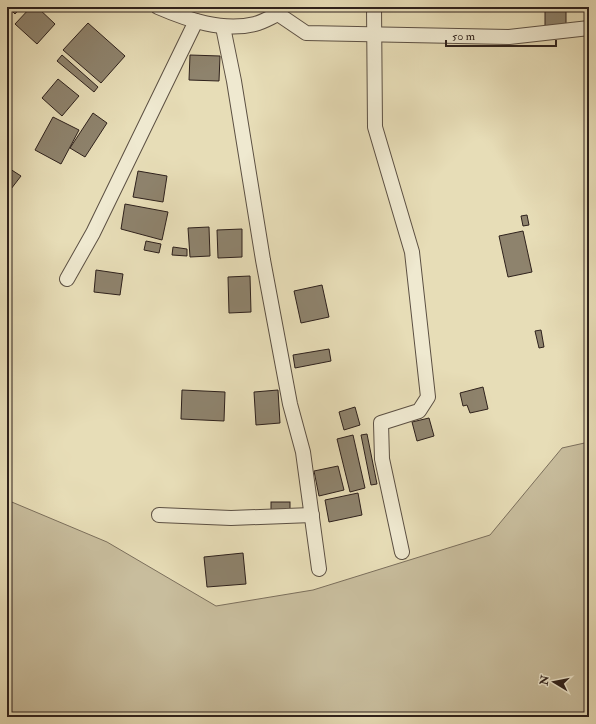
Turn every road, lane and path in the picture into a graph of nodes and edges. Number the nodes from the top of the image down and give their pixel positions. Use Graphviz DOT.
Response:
graph roads {
  1 [pos="158,7"];
  2 [pos="374,7"];
  3 [pos="280,10"];
  4 [pos="196,21"];
  5 [pos="223,26"];
  6 [pos="589,28"];
  7 [pos="374,35"];
  8 [pos="67,279"];
  9 [pos="312,514"];
  10 [pos="159,515"];
  11 [pos="402,552"];
  12 [pos="319,569"];
  1 -- 4 [label="street"];
  2 -- 7 [label="street"];
  3 -- 5 [label="street"];
  3 -- 7 [label="street"];
  4 -- 5 [label="street"];
  4 -- 8 [label="street"];
  5 -- 9 [label="street"];
  6 -- 7 [label="street"];
  7 -- 11 [label="street"];
  9 -- 10 [label="street"];
  9 -- 12 [label="street"];
}
